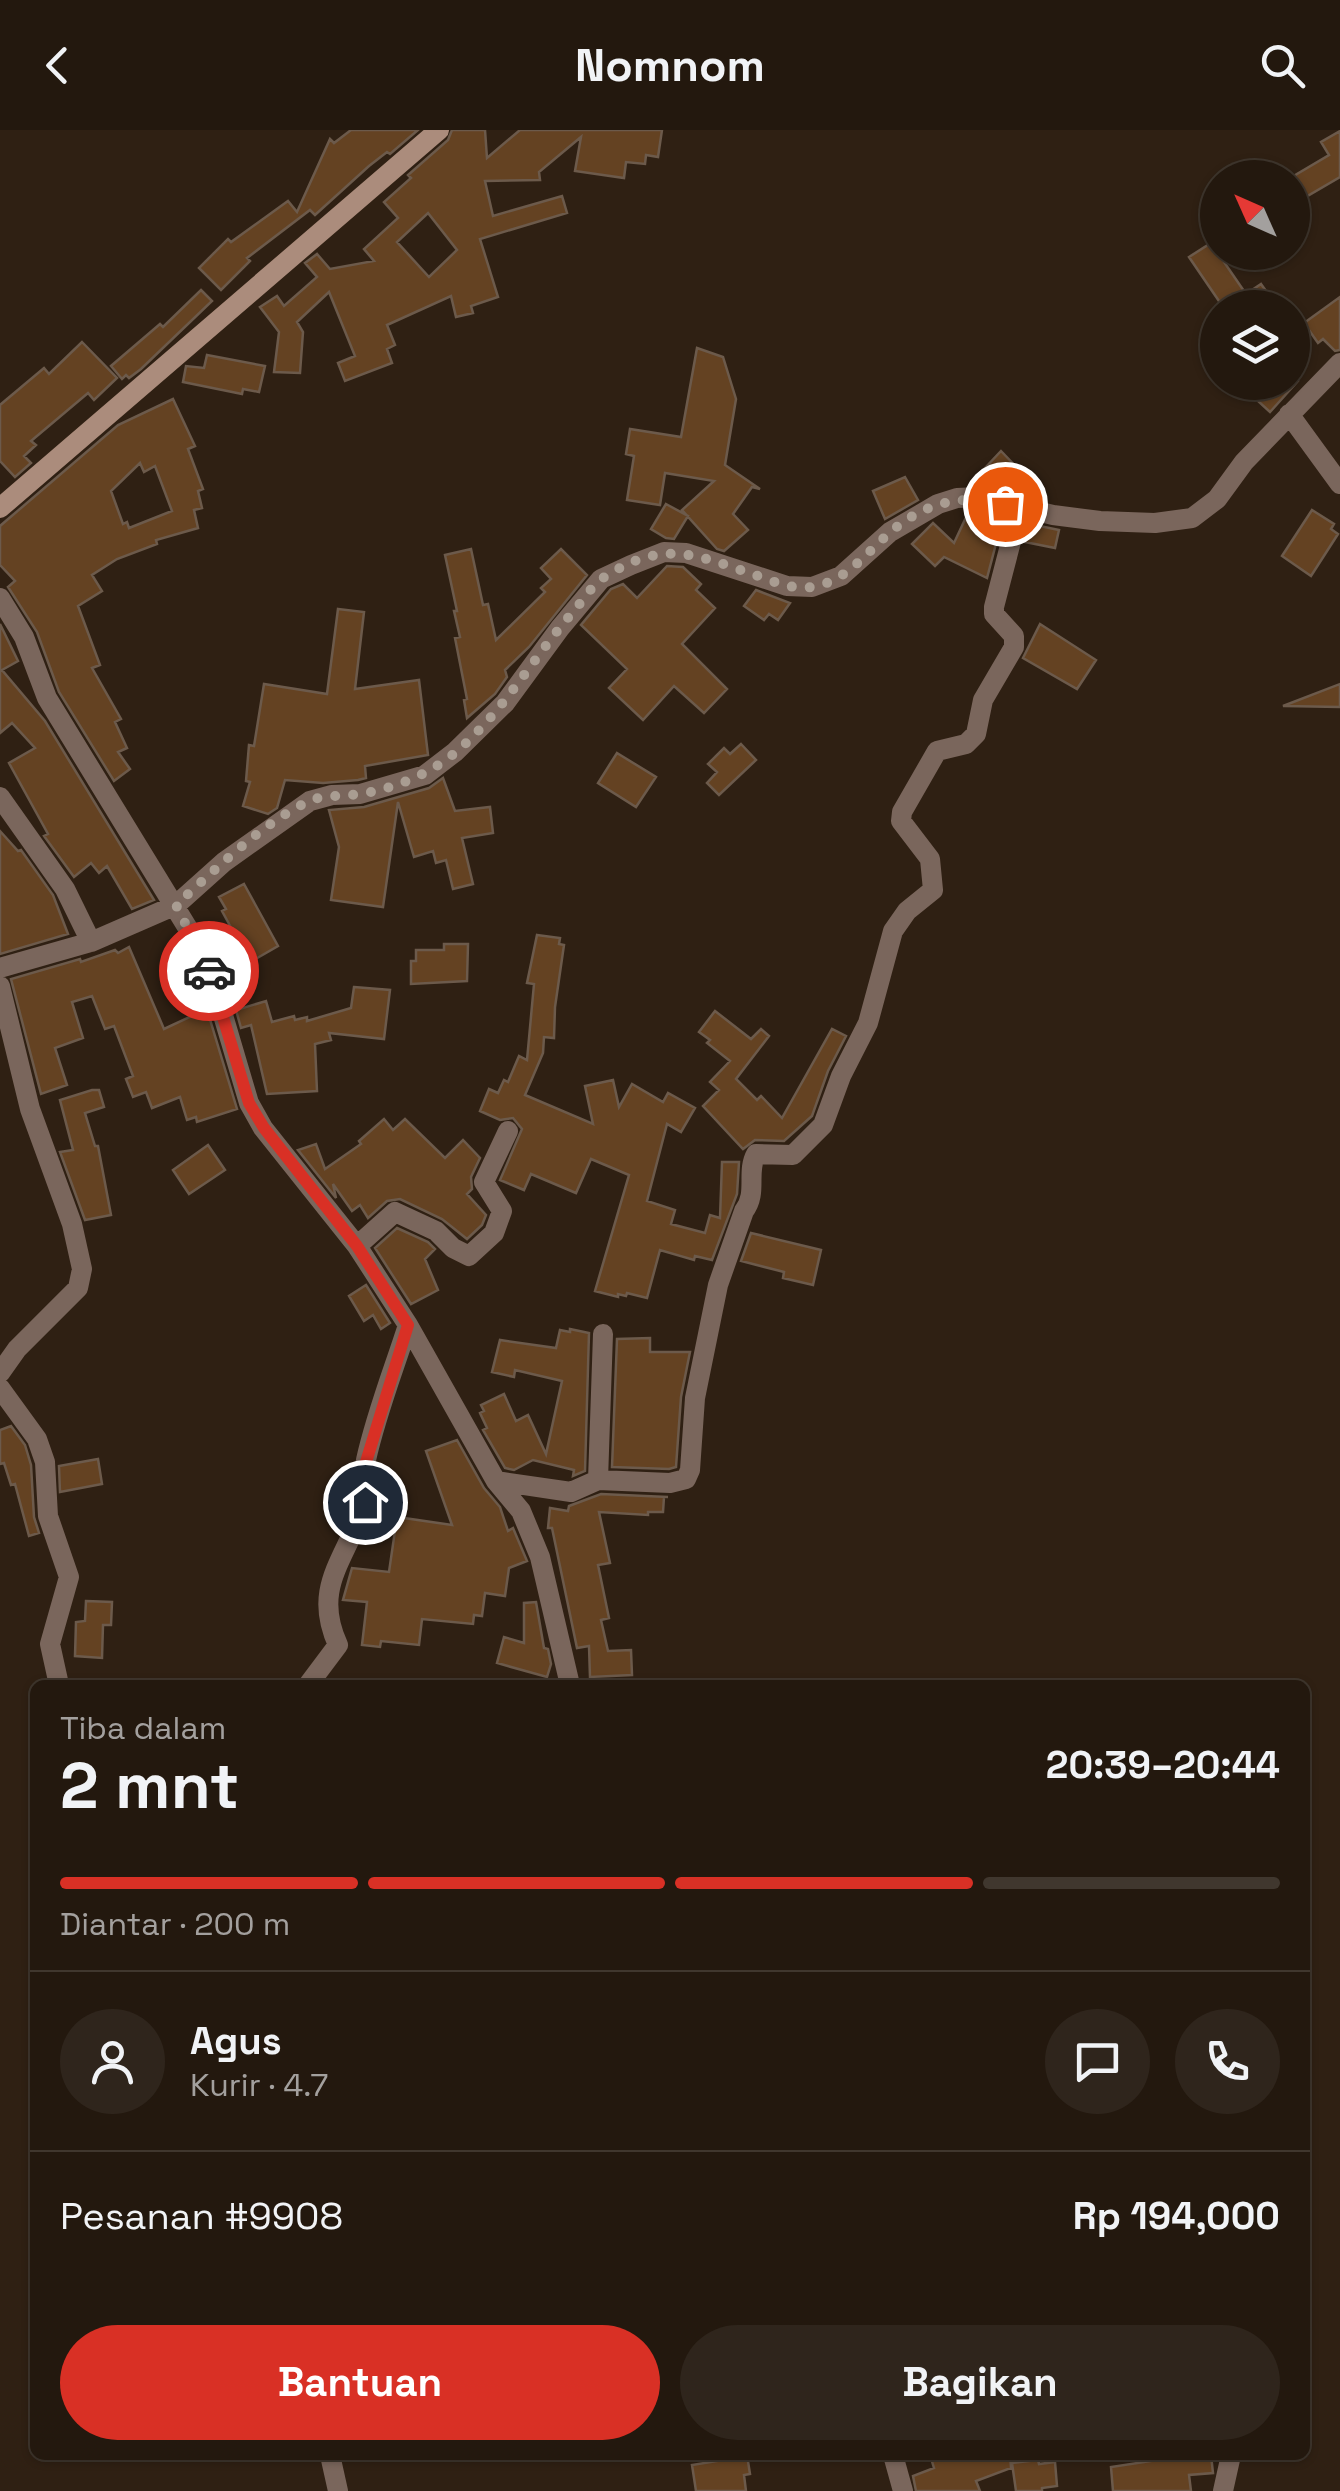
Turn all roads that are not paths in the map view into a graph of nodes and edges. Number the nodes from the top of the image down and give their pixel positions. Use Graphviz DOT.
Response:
graph roads {
  1 [pos="439,130"];
  2 [pos="1340,363"];
  3 [pos="1289,414"];
  4 [pos="1340,484"];
  5 [pos="1020,507"];
  6 [pos="0,508"];
  7 [pos="0,598"];
  8 [pos="0,798"];
  9 [pos="176,905"];
  10 [pos="91,942"];
  11 [pos="0,968"];
  12 [pos="0,986"];
  13 [pos="508,1131"];
  14 [pos="357,1246"];
  15 [pos="408,1325"];
  16 [pos="603,1334"];
  17 [pos="0,1373"];
  18 [pos="0,1388"];
  19 [pos="496,1480"];
  20 [pos="598,1480"];
  21 [pos="57,1680"];
  22 [pos="312,1680"];
  23 [pos="569,1680"];
  24 [pos="331,2460"];
  25 [pos="894,2460"];
  26 [pos="1231,2460"];
  27 [pos="338,2491"];
  28 [pos="903,2491"];
  29 [pos="1224,2491"];
  1 -- 6 [label="main road"];
  2 -- 3 [label="street"];
  3 -- 4 [label="street"];
  3 -- 5 [label="street"];
  5 -- 9 [label="street"];
  5 -- 20 [label="street"];
  7 -- 9 [label="street"];
  8 -- 10 [label="street"];
  9 -- 10 [label="street"];
  9 -- 14 [label="street"];
  10 -- 11 [label="street"];
  12 -- 17 [label="street"];
  13 -- 14 [label="street"];
  14 -- 15 [label="street"];
  15 -- 19 [label="street"];
  15 -- 22 [label="street"];
  16 -- 20 [label="street"];
  18 -- 21 [label="street"];
  19 -- 20 [label="street"];
  19 -- 23 [label="street"];
  24 -- 27 [label="street"];
  25 -- 28 [label="street"];
  26 -- 29 [label="street"];
}
